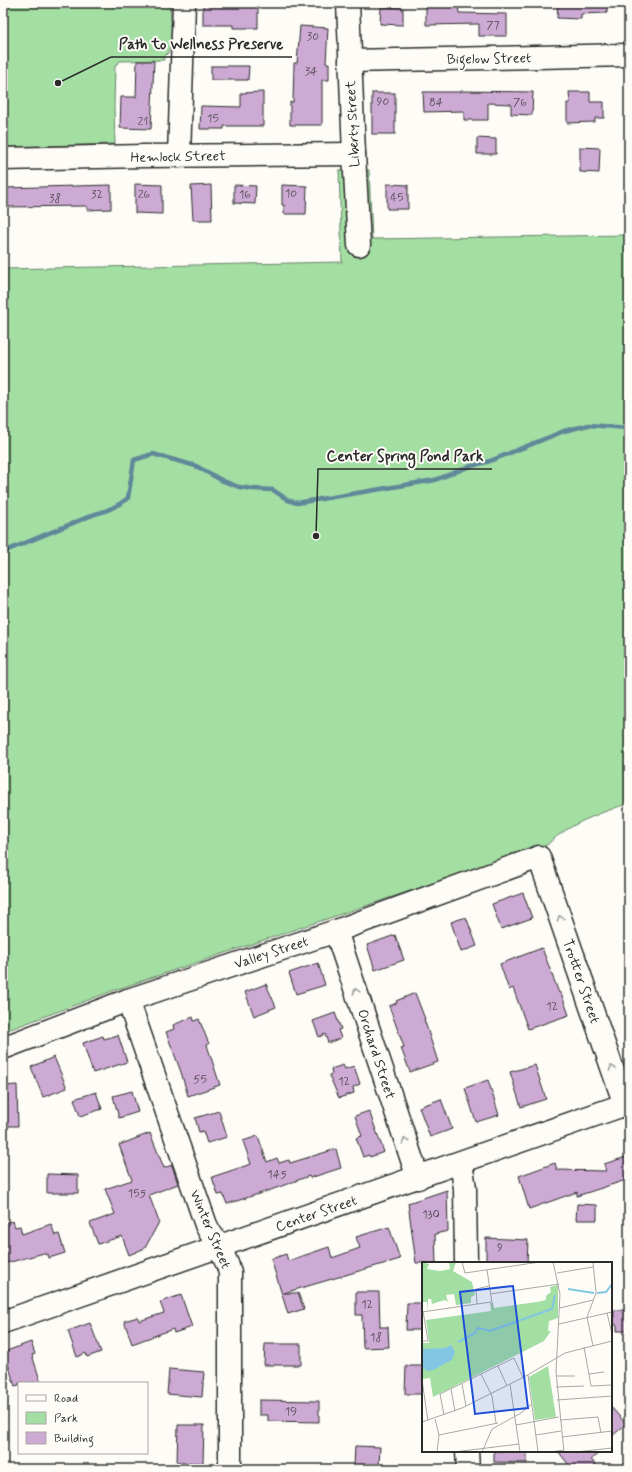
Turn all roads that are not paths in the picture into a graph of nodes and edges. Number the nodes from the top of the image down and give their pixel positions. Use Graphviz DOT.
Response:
graph roads {
  1 [pos="184,3"];
  2 [pos="348,3"];
  3 [pos="629,55"];
  4 [pos="350,60"];
  5 [pos="354,154"];
  6 [pos="179,156"];
  7 [pos="3,159"];
  8 [pos="359,245"];
  9 [pos="539,857"];
  10 [pos="336,931"];
  11 [pos="128,1000"];
  12 [pos="3,1048"];
  13 [pos="627,1104"];
  14 [pos="461,1163"];
  15 [pos="418,1178"];
  16 [pos="219,1247"];
  17 [pos="466,1262"];
  18 [pos="3,1322"];
  19 [pos="467,1452"];
  20 [pos="230,1469"];
  21 [pos="468,1469"];
  1 -- 6 [label="street"];
  2 -- 4 [label="street, Liberty Street"];
  3 -- 4 [label="street, Bigelow Street"];
  4 -- 5 [label="street, Liberty Street"];
  5 -- 6 [label="street, Hemlock Street"];
  5 -- 8 [label="street, Liberty Street"];
  6 -- 7 [label="street, Hemlock Street"];
  9 -- 10 [label="street, Valley Street"];
  13 -- 9 [label="street, Trotter Street, one-way"];
  10 -- 11 [label="street, Valley Street"];
  15 -- 10 [label="street, Orchard Street, one-way"];
  11 -- 12 [label="street, Valley Street"];
  11 -- 16 [label="street, Winter Street"];
  13 -- 14 [label="street, Center Street"];
  14 -- 15 [label="street, Center Street"];
  14 -- 17 [label="street"];
  15 -- 16 [label="street, Center Street"];
  16 -- 18 [label="street, Center Street"];
  16 -- 20 [label="street, Winter Street"];
  19 -- 21 [label="street"];
}
